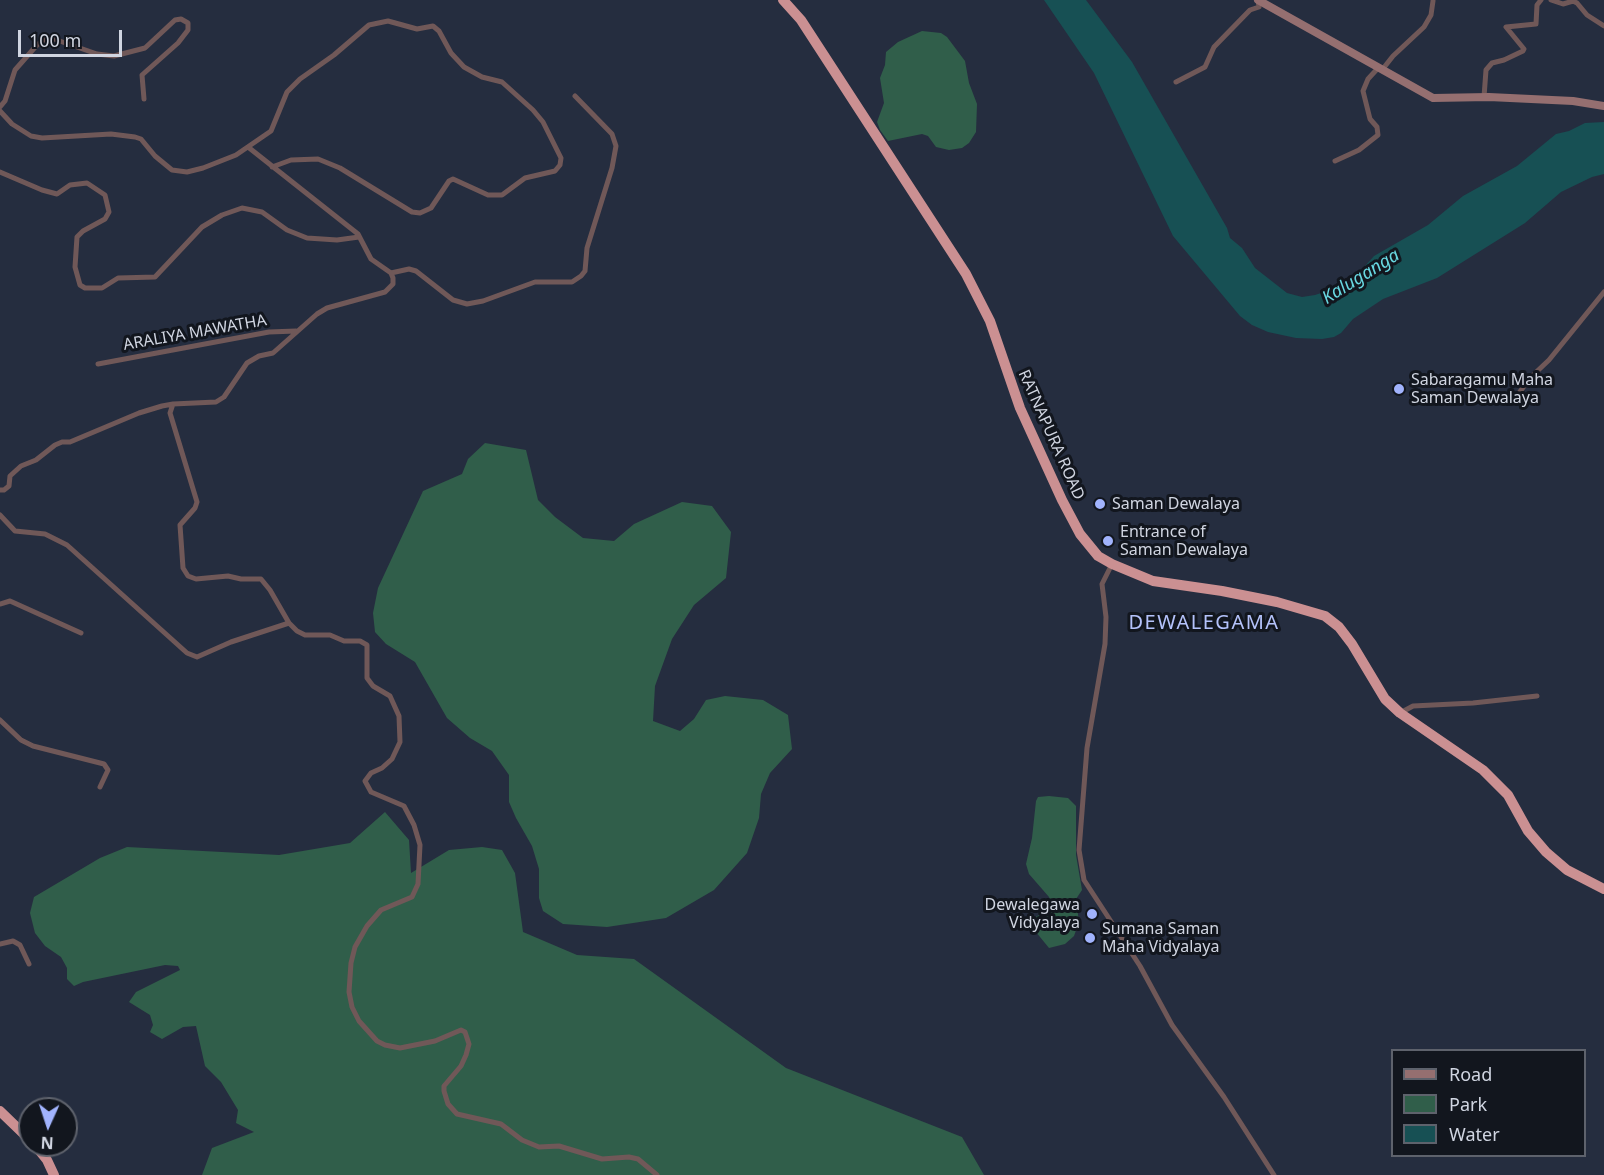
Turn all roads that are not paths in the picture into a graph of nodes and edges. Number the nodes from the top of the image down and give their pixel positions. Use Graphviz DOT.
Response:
graph roads {
  1 [pos="783,0"];
  2 [pos="1258,0"];
  3 [pos="1541,0"];
  4 [pos="1551,0"];
  5 [pos="1433,1"];
  6 [pos="1604,26"];
  7 [pos="1381,69"];
  8 [pos="1176,82"];
  9 [pos="575,96"];
  10 [pos="1484,97"];
  11 [pos="144,99"];
  12 [pos="1604,106"];
  13 [pos="0,109"];
  14 [pos="248,147"];
  15 [pos="1335,161"];
  16 [pos="272,167"];
  17 [pos="0,172"];
  18 [pos="359,237"];
  19 [pos="391,273"];
  20 [pos="1604,292"];
  21 [pos="298,330"];
  22 [pos="98,364"];
  23 [pos="1519,393"];
  24 [pos="173,404"];
  25 [pos="0,490"];
  26 [pos="0,515"];
  27 [pos="1112,564"];
  28 [pos="0,604"];
  29 [pos="289,623"];
  30 [pos="81,633"];
  31 [pos="1537,696"];
  32 [pos="1400,713"];
  33 [pos="0,720"];
  34 [pos="100,787"];
  35 [pos="1604,889"];
  36 [pos="0,944"];
  37 [pos="29,963"];
  38 [pos="0,1111"];
  39 [pos="18,1128"];
  40 [pos="45,1157"];
  41 [pos="54,1175"];
  42 [pos="657,1175"];
  43 [pos="1275,1175"];
  1 -- 27 [label="highway, RATNAPURA ROAD"];
  2 -- 7 [label="street"];
  2 -- 8 [label="street"];
  3 -- 10 [label="street"];
  4 -- 6 [label="street"];
  5 -- 7 [label="street"];
  7 -- 10 [label="street"];
  7 -- 15 [label="street"];
  9 -- 19 [label="street"];
  10 -- 12 [label="street"];
  11 -- 13 [label="street"];
  13 -- 14 [label="street"];
  14 -- 16 [label="street"];
  14 -- 16 [label="street"];
  16 -- 18 [label="street"];
  17 -- 18 [label="street"];
  18 -- 19 [label="street"];
  19 -- 21 [label="street"];
  20 -- 23 [label="street"];
  21 -- 22 [label="street, ARALIYA MAWATHA"];
  21 -- 24 [label="street"];
  24 -- 25 [label="street"];
  24 -- 29 [label="street"];
  26 -- 29 [label="street"];
  27 -- 32 [label="highway, RATNAPURA ROAD"];
  27 -- 43 [label="street"];
  28 -- 30 [label="street"];
  29 -- 42 [label="street"];
  31 -- 32 [label="street"];
  32 -- 35 [label="highway, RATNAPURA ROAD"];
  33 -- 34 [label="street"];
  36 -- 37 [label="street"];
  38 -- 39 [label="highway"];
  40 -- 41 [label="highway"];
}
